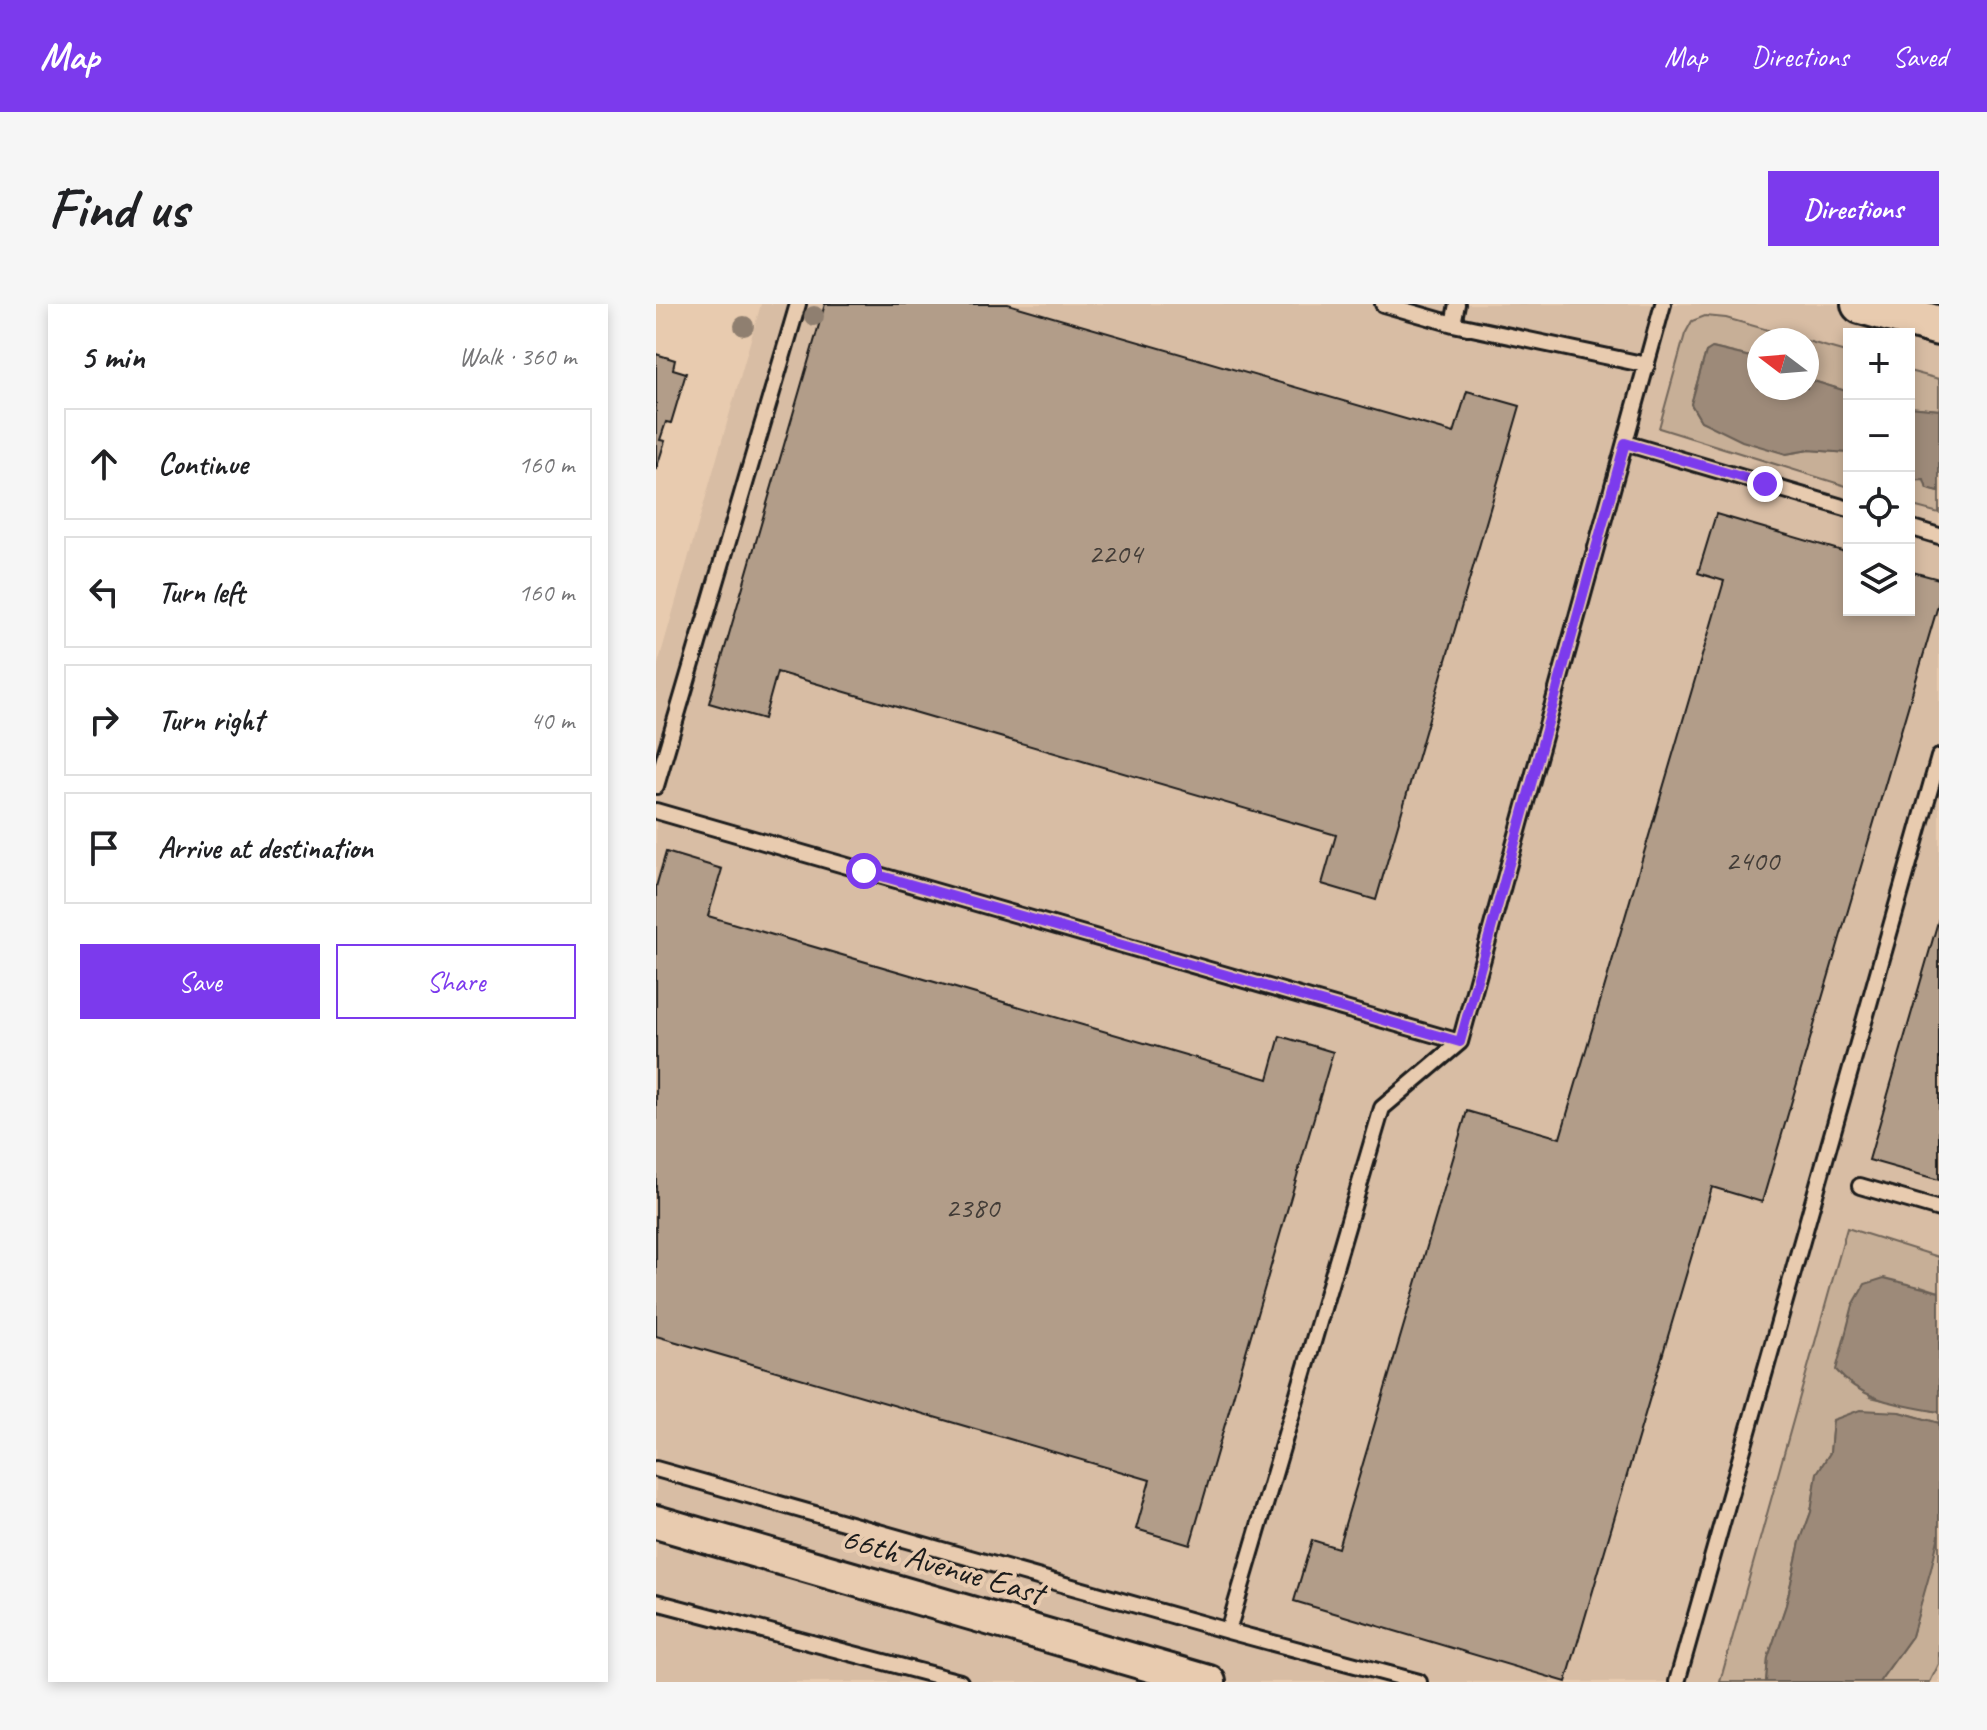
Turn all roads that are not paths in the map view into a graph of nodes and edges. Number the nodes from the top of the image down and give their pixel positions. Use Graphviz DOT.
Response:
graph roads {
  1 [pos="798,304"];
  2 [pos="1383,304"];
  3 [pos="1457,304"];
  4 [pos="1663,304"];
  5 [pos="1861,304"];
  6 [pos="1453,324"];
  7 [pos="1939,326"];
  8 [pos="1647,365"];
  9 [pos="1625,443"];
  10 [pos="1843,507"];
  11 [pos="1915,529"];
  12 [pos="1939,536"];
  13 [pos="1939,757"];
  14 [pos="656,786"];
  15 [pos="656,811"];
  16 [pos="1460,1042"];
  17 [pos="1860,1186"];
  18 [pos="1939,1209"];
  19 [pos="656,1469"];
  20 [pos="656,1522"];
  21 [pos="656,1602"];
  22 [pos="1228,1631"];
  23 [pos="960,1682"];
  24 [pos="1209,1682"];
  25 [pos="1419,1682"];
  26 [pos="1677,1682"];
  1 -- 14 [label="lane"];
  2 -- 6 [label="lane"];
  3 -- 6 [label="lane"];
  4 -- 8 [label="lane"];
  5 -- 7 [label="main road"];
  6 -- 8 [label="lane"];
  8 -- 9 [label="lane"];
  9 -- 10 [label="lane"];
  9 -- 16 [label="lane"];
  11 -- 12 [label="lane"];
  13 -- 26 [label="lane"];
  15 -- 16 [label="lane"];
  16 -- 22 [label="lane"];
  17 -- 18 [label="lane"];
  19 -- 22 [label="lane"];
  20 -- 24 [label="street, 66th Avenue East"];
  21 -- 23 [label="lane"];
  22 -- 25 [label="lane"];
}
